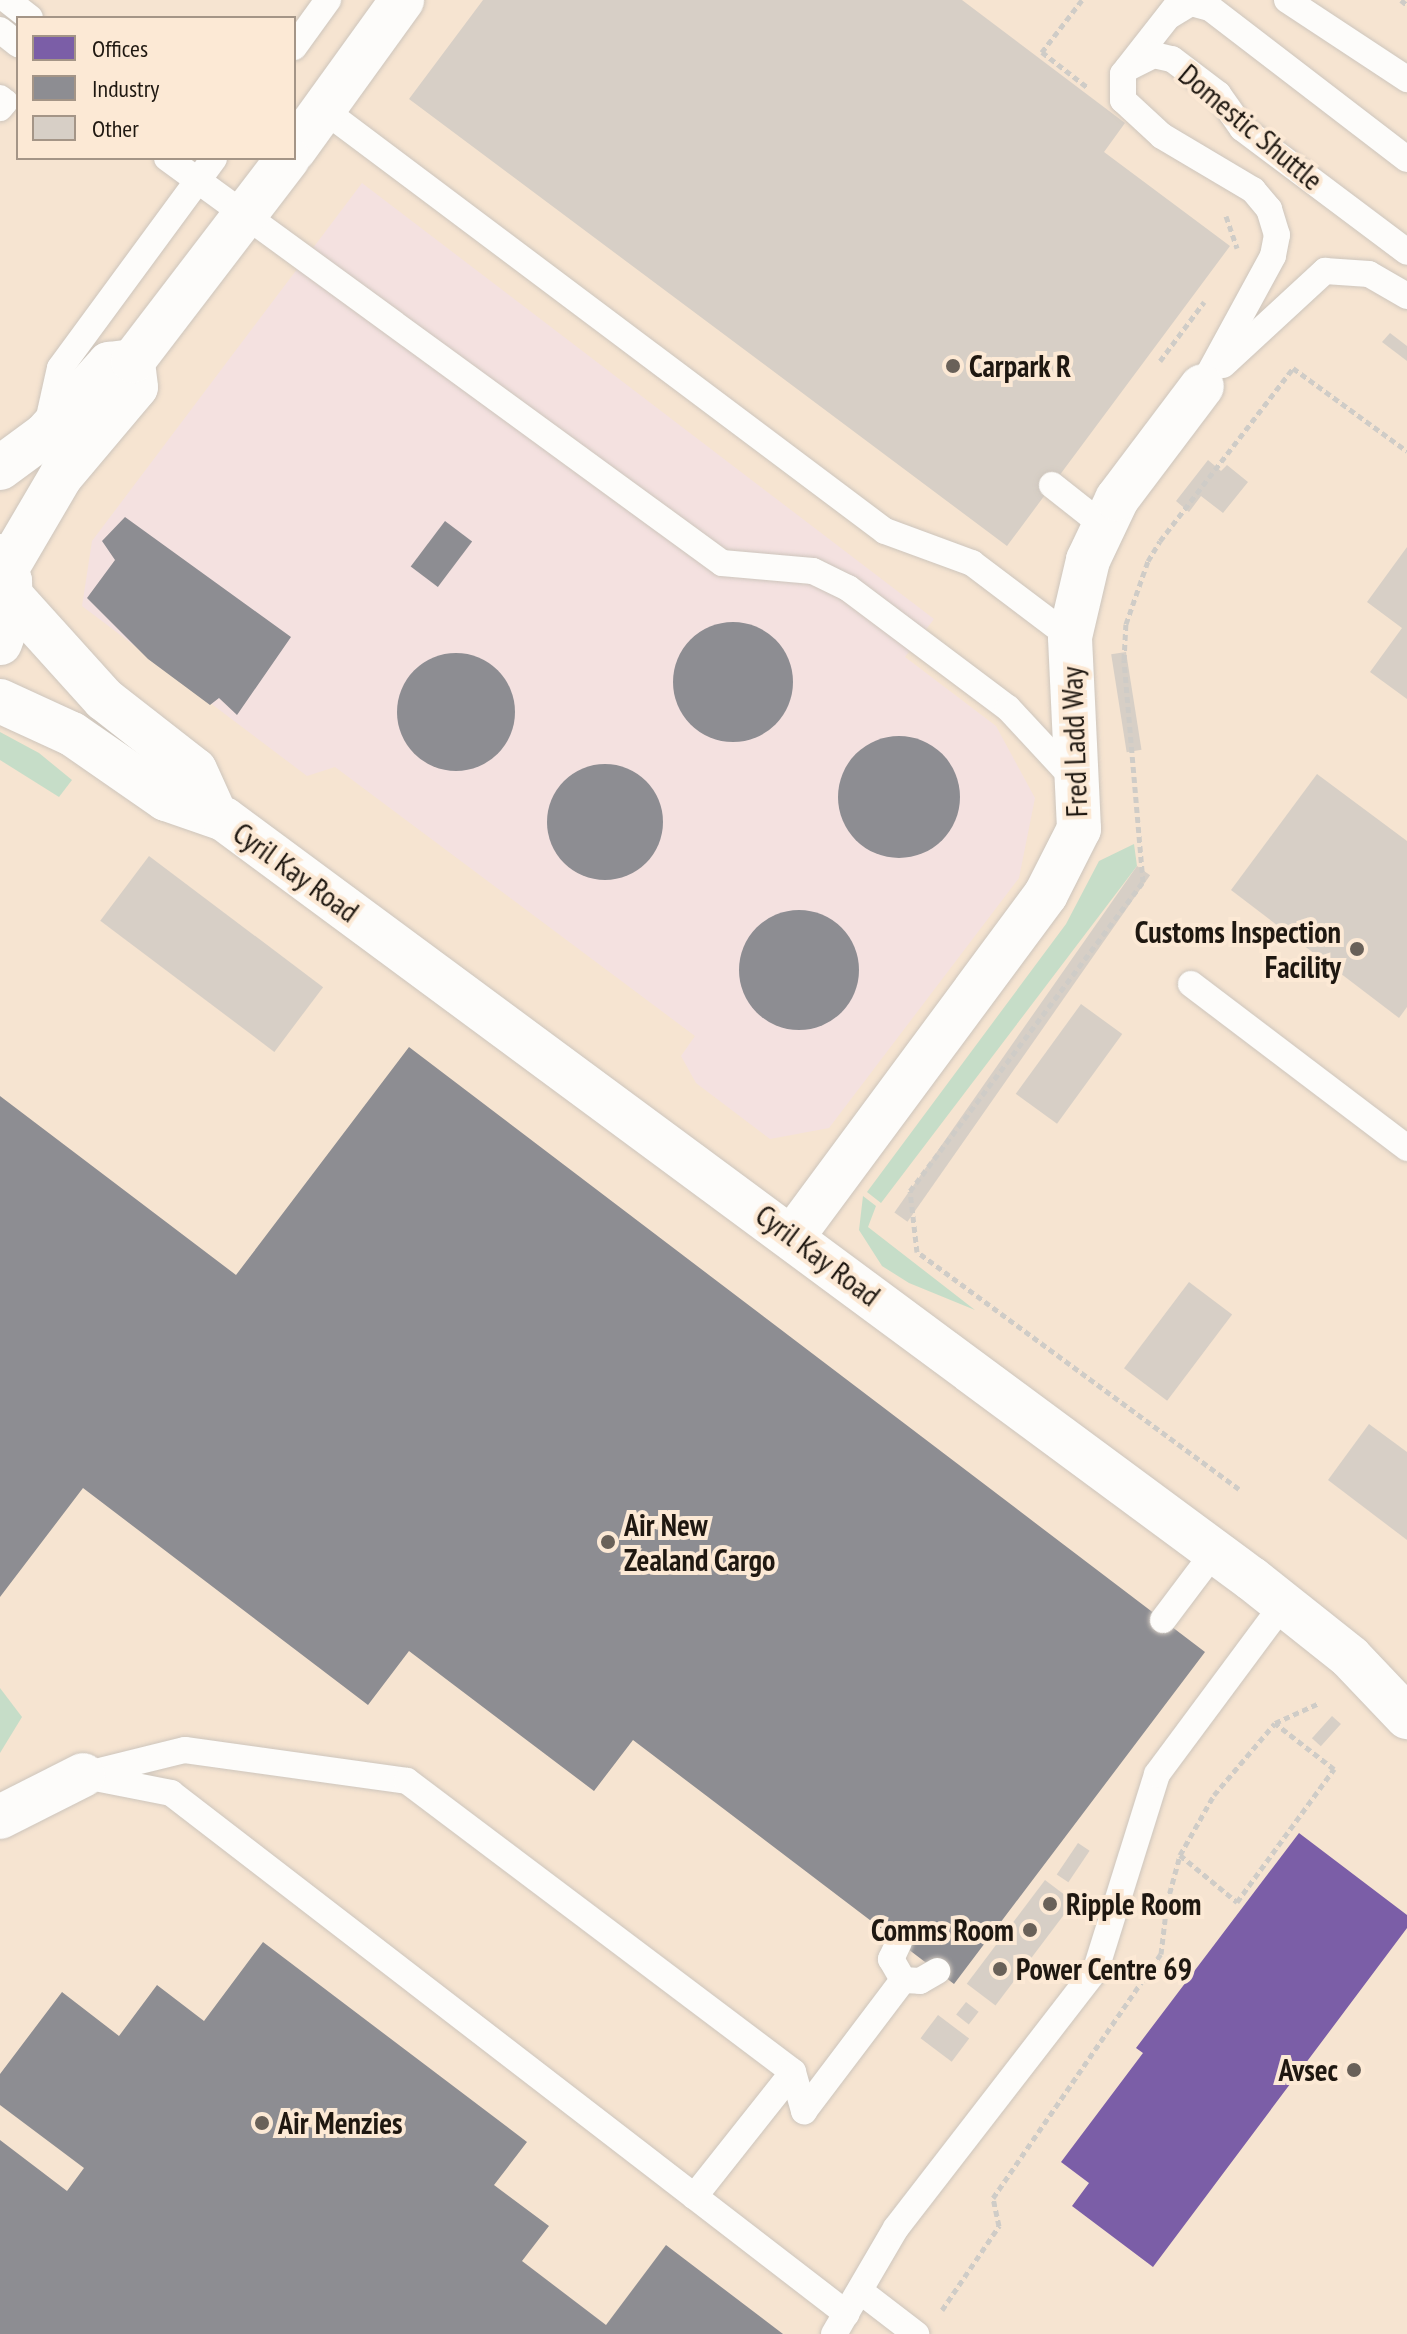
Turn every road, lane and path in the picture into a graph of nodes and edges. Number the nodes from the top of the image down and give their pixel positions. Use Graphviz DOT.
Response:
graph roads {
  1 [pos="7,0"];
  2 [pos="402,0"];
  3 [pos="1082,0"];
  4 [pos="1287,0"];
  5 [pos="1401,0"];
  6 [pos="326,2"];
  7 [pos="1407,5"];
  8 [pos="1173,9"];
  9 [pos="27,16"];
  10 [pos="0,30"];
  11 [pos="16,42"];
  12 [pos="296,44"];
  13 [pos="1126,71"];
  14 [pos="1403,79"];
  15 [pos="1099,97"];
  16 [pos="0,98"];
  17 [pos="0,108"];
  18 [pos="324,110"];
  19 [pos="296,147"];
  20 [pos="1407,159"];
  21 [pos="205,160"];
  22 [pos="287,160"];
  23 [pos="179,166"];
  24 [pos="1225,214"];
  25 [pos="244,217"];
  26 [pos="1407,252"];
  27 [pos="1239,254"];
  28 [pos="1213,289"];
  29 [pos="1407,296"];
  30 [pos="133,361"];
  31 [pos="1151,372"];
  32 [pos="1202,386"];
  33 [pos="45,435"];
  34 [pos="1219,448"];
  35 [pos="1407,451"];
  36 [pos="1226,454"];
  37 [pos="0,468"];
  38 [pos="1052,485"];
  39 [pos="1104,526"];
  40 [pos="6,573"];
  41 [pos="1070,637"];
  42 [pos="0,643"];
  43 [pos="0,701"];
  44 [pos="1081,788"];
  45 [pos="214,812"];
  46 [pos="1191,984"];
  47 [pos="1407,1148"];
  48 [pos="793,1236"];
  49 [pos="1239,1489"];
  50 [pos="1215,1551"];
  51 [pos="1284,1603"];
  52 [pos="1163,1620"];
  53 [pos="1407,1717"];
  54 [pos="1275,1723"];
  55 [pos="83,1775"];
  56 [pos="0,1817"];
  57 [pos="1180,1855"];
  58 [pos="899,1942"];
  59 [pos="937,1971"];
  60 [pos="903,1980"];
  61 [pos="793,2072"];
  62 [pos="694,2197"];
  63 [pos="860,2291"];
  64 [pos="840,2324"];
  65 [pos="916,2334"];
  1 -- 9 [label="lane"];
  2 -- 18 [label="street"];
  3 -- 15 [label="path"];
  4 -- 14 [label="lane"];
  5 -- 7 [label="path"];
  6 -- 12 [label="lane"];
  8 -- 13 [label="lane, Domestic Shuttle"];
  8 -- 20 [label="lane, Domestic Shuttle"];
  10 -- 11 [label="lane"];
  13 -- 26 [label="lane, Domestic Shuttle"];
  13 -- 32 [label="lane"];
  16 -- 17 [label="lane"];
  18 -- 19 [label="street"];
  18 -- 41 [label="lane"];
  21 -- 23 [label="lane"];
  22 -- 25 [label="street"];
  23 -- 25 [label="lane"];
  23 -- 33 [label="lane"];
  24 -- 27 [label="path"];
  25 -- 30 [label="street"];
  25 -- 44 [label="lane"];
  28 -- 31 [label="path"];
  29 -- 32 [label="lane"];
  30 -- 33 [label="street"];
  30 -- 40 [label="street"];
  32 -- 39 [label="street, Fred Ladd Way"];
  33 -- 37 [label="street"];
  34 -- 36 [label="path"];
  35 -- 36 [label="path"];
  36 -- 49 [label="path"];
  38 -- 39 [label="lane"];
  39 -- 41 [label="street, Fred Ladd Way"];
  40 -- 42 [label="street"];
  40 -- 45 [label="street, Cyril Kay Road"];
  41 -- 44 [label="street, Fred Ladd Way"];
  43 -- 45 [label="street, Cyril Kay Road"];
  44 -- 48 [label="street, Fred Ladd Way"];
  45 -- 48 [label="street, Cyril Kay Road"];
  46 -- 47 [label="lane"];
  48 -- 50 [label="street, Cyril Kay Road"];
  50 -- 51 [label="street, Cyril Kay Road"];
  50 -- 52 [label="lane"];
  51 -- 53 [label="street, Cyril Kay Road"];
  51 -- 63 [label="lane"];
  54 -- 57 [label="path"];
  55 -- 56 [label="street"];
  55 -- 61 [label="lane"];
  55 -- 62 [label="lane"];
  58 -- 60 [label="lane"];
  59 -- 60 [label="lane"];
  60 -- 61 [label="lane"];
  61 -- 62 [label="lane"];
  62 -- 64 [label="lane"];
  63 -- 64 [label="lane"];
  63 -- 65 [label="lane"];
}
